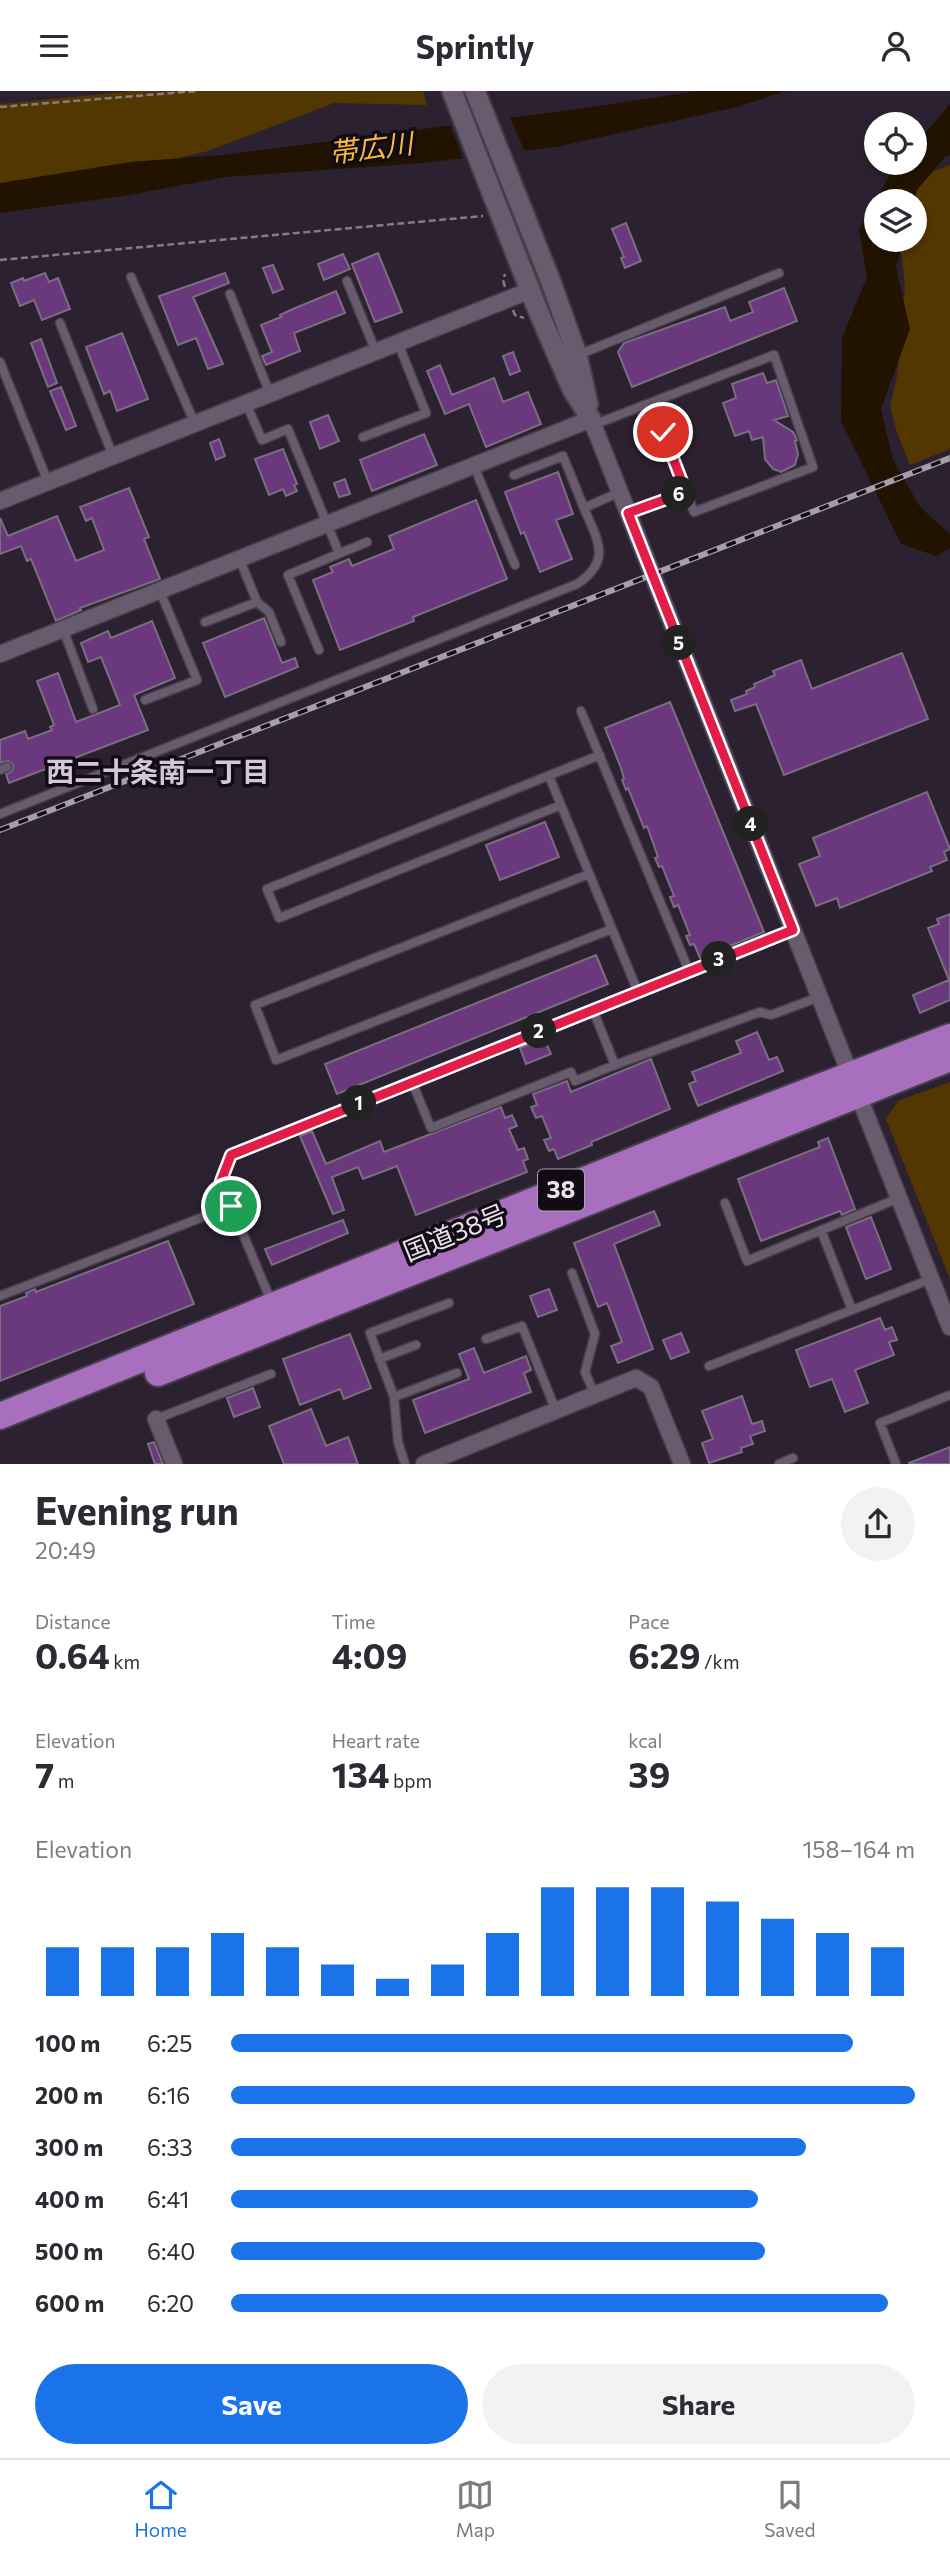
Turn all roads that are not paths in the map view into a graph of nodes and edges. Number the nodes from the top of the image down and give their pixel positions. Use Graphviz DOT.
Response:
graph roads {
  1 [pos="478,97"];
  2 [pos="455,99"];
  3 [pos="779,273"];
  4 [pos="131,277"];
  5 [pos="347,281"];
  6 [pos="551,282"];
  7 [pos="531,291"];
  8 [pos="230,294"];
  9 [pos="60,323"];
  10 [pos="398,343"];
  11 [pos="376,352"];
  12 [pos="577,355"];
  13 [pos="0,362"];
  14 [pos="270,394"];
  15 [pos="246,403"];
  16 [pos="651,403"];
  17 [pos="592,422"];
  18 [pos="195,423"];
  19 [pos="363,437"];
  20 [pos="113,456"];
  21 [pos="474,466"];
  22 [pos="514,475"];
  23 [pos="48,482"];
  24 [pos="620,492"];
  25 [pos="686,492"];
  26 [pos="0,501"];
  27 [pos="584,507"];
  28 [pos="628,513"];
  29 [pos="327,525"];
  30 [pos="368,542"];
  31 [pos="339,554"];
  32 [pos="240,560"];
  33 [pos="515,565"];
  34 [pos="160,591"];
  35 [pos="257,602"];
  36 [pos="205,622"];
  37 [pos="63,629"];
  38 [pos="281,642"];
  39 [pos="319,650"];
  40 [pos="0,654"];
  41 [pos="145,700"];
  42 [pos="93,709"];
  43 [pos="581,711"];
  44 [pos="600,755"];
  45 [pos="549,776"];
  46 [pos="561,805"];
  47 [pos="0,814"];
  48 [pos="589,874"];
  49 [pos="611,929"];
  50 [pos="793,930"];
  51 [pos="689,971"];
  52 [pos="638,992"];
  53 [pos="819,997"];
  54 [pos="593,1010"];
  55 [pos="950,1037"];
  56 [pos="950,1058"];
  57 [pos="615,1065"];
  58 [pos="412,1082"];
  59 [pos="854,1085"];
  60 [pos="899,1198"];
  61 [pos="724,1203"];
  62 [pos="231,1206"];
  63 [pos="821,1230"];
  64 [pos="572,1273"];
  65 [pos="931,1279"];
  66 [pos="0,1296"];
  67 [pos="449,1303"];
  68 [pos="852,1310"];
  69 [pos="277,1316"];
  70 [pos="950,1327"];
  71 [pos="486,1339"];
  72 [pos="416,1345"];
  73 [pos="379,1359"];
  74 [pos="709,1366"];
  75 [pos="457,1373"];
  76 [pos="271,1374"];
  77 [pos="596,1395"];
  78 [pos="950,1395"];
  79 [pos="394,1397"];
  80 [pos="556,1411"];
  81 [pos="0,1416"];
  82 [pos="156,1419"];
  83 [pos="0,1434"];
  84 [pos="793,1458"];
  85 [pos="174,1464"];
  86 [pos="405,1464"];
  87 [pos="424,1464"];
  88 [pos="682,1464"];
  89 [pos="779,1464"];
  90 [pos="896,1464"];
  1 -- 6 [label="street"];
  2 -- 7 [label="street"];
  3 -- 12 [label="lane"];
  4 -- 18 [label="lane"];
  5 -- 11 [label="lane"];
  6 -- 7 [label="street"];
  6 -- 12 [label="street"];
  7 -- 10 [label="street"];
  7 -- 17 [label="street"];
  8 -- 14 [label="lane"];
  9 -- 20 [label="lane"];
  10 -- 11 [label="street"];
  10 -- 19 [label="lane"];
  11 -- 14 [label="street"];
  12 -- 17 [label="street"];
  13 -- 23 [label="lane"];
  14 -- 15 [label="street"];
  15 -- 18 [label="street"];
  15 -- 29 [label="lane"];
  16 -- 17 [label="lane"];
  16 -- 25 [label="lane"];
  16 -- 25 [label="lane"];
  17 -- 21 [label="street"];
  17 -- 24 [label="street"];
  18 -- 20 [label="street"];
  20 -- 23 [label="street"];
  21 -- 29 [label="street"];
  21 -- 33 [label="lane"];
  22 -- 27 [label="lane"];
  23 -- 26 [label="street"];
  24 -- 27 [label="lane"];
  24 -- 28 [label="street"];
  25 -- 28 [label="lane"];
  27 -- 47 [label="lane"];
  28 -- 50 [label="street"];
  29 -- 31 [label="lane"];
  29 -- 32 [label="street"];
  30 -- 31 [label="lane"];
  31 -- 39 [label="lane"];
  32 -- 34 [label="street"];
  32 -- 35 [label="lane"];
  34 -- 37 [label="street"];
  34 -- 41 [label="lane"];
  35 -- 36 [label="lane"];
  35 -- 38 [label="lane"];
  37 -- 40 [label="street"];
  37 -- 42 [label="lane"];
  43 -- 44 [label="lane"];
  44 -- 45 [label="lane"];
  44 -- 51 [label="lane"];
  45 -- 46 [label="lane"];
  45 -- 46 [label="lane"];
  46 -- 48 [label="lane"];
  48 -- 49 [label="lane"];
  48 -- 49 [label="lane"];
  49 -- 52 [label="lane"];
  50 -- 51 [label="lane"];
  50 -- 53 [label="street"];
  51 -- 52 [label="lane"];
  52 -- 54 [label="lane"];
  53 -- 57 [label="lane"];
  53 -- 59 [label="street"];
  54 -- 57 [label="lane"];
  54 -- 58 [label="lane"];
  55 -- 59 [label="highway, 国道38号 / 38"];
  56 -- 59 [label="highway, 国道38号 / 38"];
  57 -- 58 [label="lane"];
  58 -- 62 [label="lane"];
  59 -- 60 [label="street"];
  59 -- 69 [label="highway, 国道38号 / 38"];
  60 -- 63 [label="lane"];
  60 -- 65 [label="street"];
  61 -- 63 [label="lane"];
  62 -- 66 [label="lane"];
  62 -- 69 [label="lane"];
  63 -- 68 [label="lane"];
  64 -- 77 [label="lane"];
  65 -- 68 [label="lane"];
  65 -- 70 [label="street"];
  67 -- 73 [label="lane"];
  68 -- 74 [label="lane"];
  69 -- 81 [label="highway, 国道38号 / 38"];
  69 -- 83 [label="highway, 国道38号 / 38"];
  71 -- 80 [label="lane"];
  72 -- 73 [label="lane"];
  73 -- 79 [label="lane"];
  75 -- 79 [label="lane"];
  76 -- 82 [label="lane"];
  77 -- 80 [label="street"];
  77 -- 88 [label="street"];
  78 -- 90 [label="lane"];
  79 -- 86 [label="lane"];
  80 -- 87 [label="street"];
  82 -- 85 [label="street"];
  84 -- 89 [label="lane"];
}
